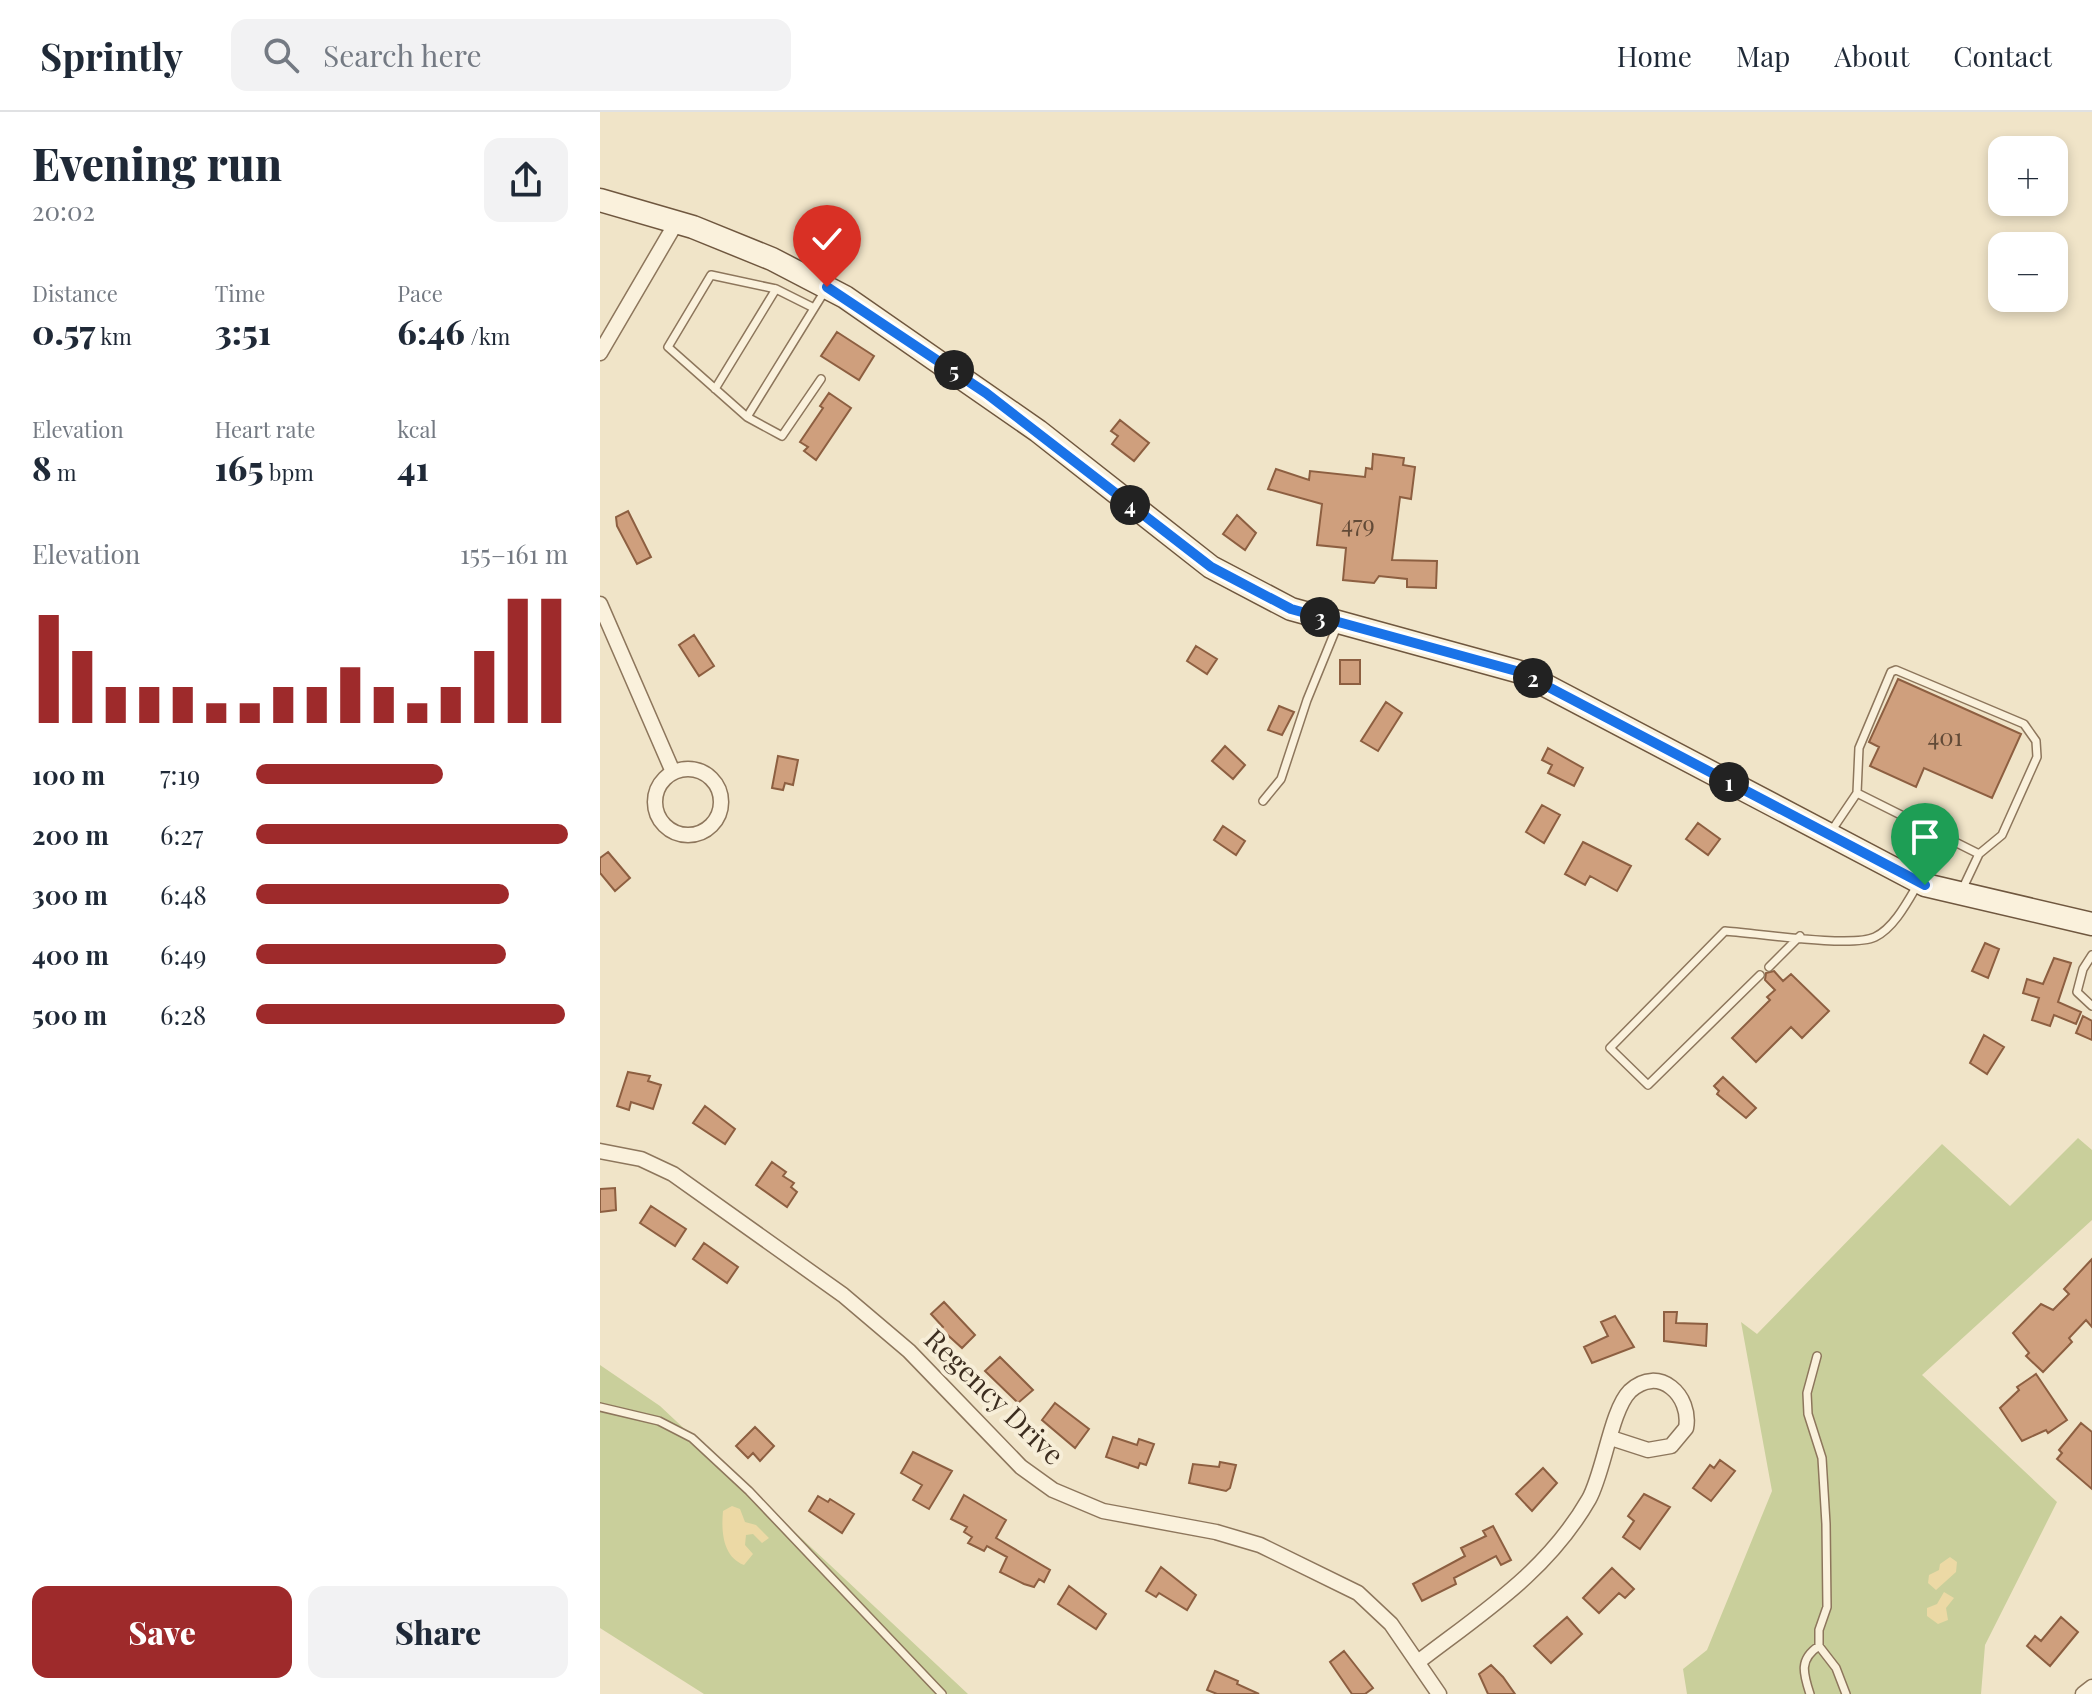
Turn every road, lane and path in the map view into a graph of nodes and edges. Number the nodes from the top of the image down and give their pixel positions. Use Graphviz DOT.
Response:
graph roads {
  1 [pos="600,200"];
  2 [pos="676,223"];
  3 [pos="827,287"];
  4 [pos="776,289"];
  5 [pos="814,308"];
  6 [pos="600,353"];
  7 [pos="821,379"];
  8 [pos="715,389"];
  9 [pos="747,417"];
  10 [pos="600,604"];
  11 [pos="1339,622"];
  12 [pos="673,772"];
  13 [pos="1857,793"];
  14 [pos="1263,801"];
  15 [pos="1828,836"];
  16 [pos="1979,854"];
  17 [pos="1920,882"];
  18 [pos="1960,894"];
  19 [pos="2092,924"];
  20 [pos="1800,936"];
  21 [pos="2092,955"];
  22 [pos="1769,967"];
  23 [pos="1760,975"];
  24 [pos="2092,1006"];
  25 [pos="600,1151"];
  26 [pos="1817,1356"];
  27 [pos="600,1407"];
  28 [pos="1611,1438"];
  29 [pos="1819,1646"];
  30 [pos="1418,1662"];
  31 [pos="2092,1687"];
  32 [pos="942,1694"];
  33 [pos="1439,1694"];
  34 [pos="1810,1694"];
  35 [pos="1846,1694"];
  36 [pos="2083,1694"];
  1 -- 2 [label="main road"];
  2 -- 3 [label="main road"];
  2 -- 6 [label="street"];
  3 -- 5 [label="lane"];
  3 -- 11 [label="main road"];
  4 -- 5 [label="lane"];
  4 -- 8 [label="lane"];
  4 -- 8 [label="lane"];
  5 -- 9 [label="lane"];
  7 -- 9 [label="lane"];
  8 -- 9 [label="lane"];
  10 -- 12 [label="street"];
  11 -- 14 [label="lane"];
  11 -- 15 [label="main road"];
  12 -- 12 [label="street"];
  13 -- 15 [label="lane"];
  13 -- 16 [label="lane"];
  13 -- 16 [label="lane"];
  15 -- 17 [label="main road"];
  16 -- 18 [label="lane"];
  17 -- 18 [label="main road"];
  17 -- 20 [label="lane"];
  18 -- 19 [label="main road"];
  20 -- 22 [label="lane"];
  20 -- 23 [label="lane"];
  21 -- 24 [label="lane"];
  25 -- 30 [label="street, Regency Drive"];
  26 -- 29 [label="lane"];
  27 -- 32 [label="lane"];
  28 -- 28 [label="street"];
  28 -- 30 [label="street"];
  29 -- 34 [label="lane"];
  29 -- 35 [label="lane"];
  30 -- 33 [label="street, Regency Drive"];
  31 -- 36 [label="street"];
}
